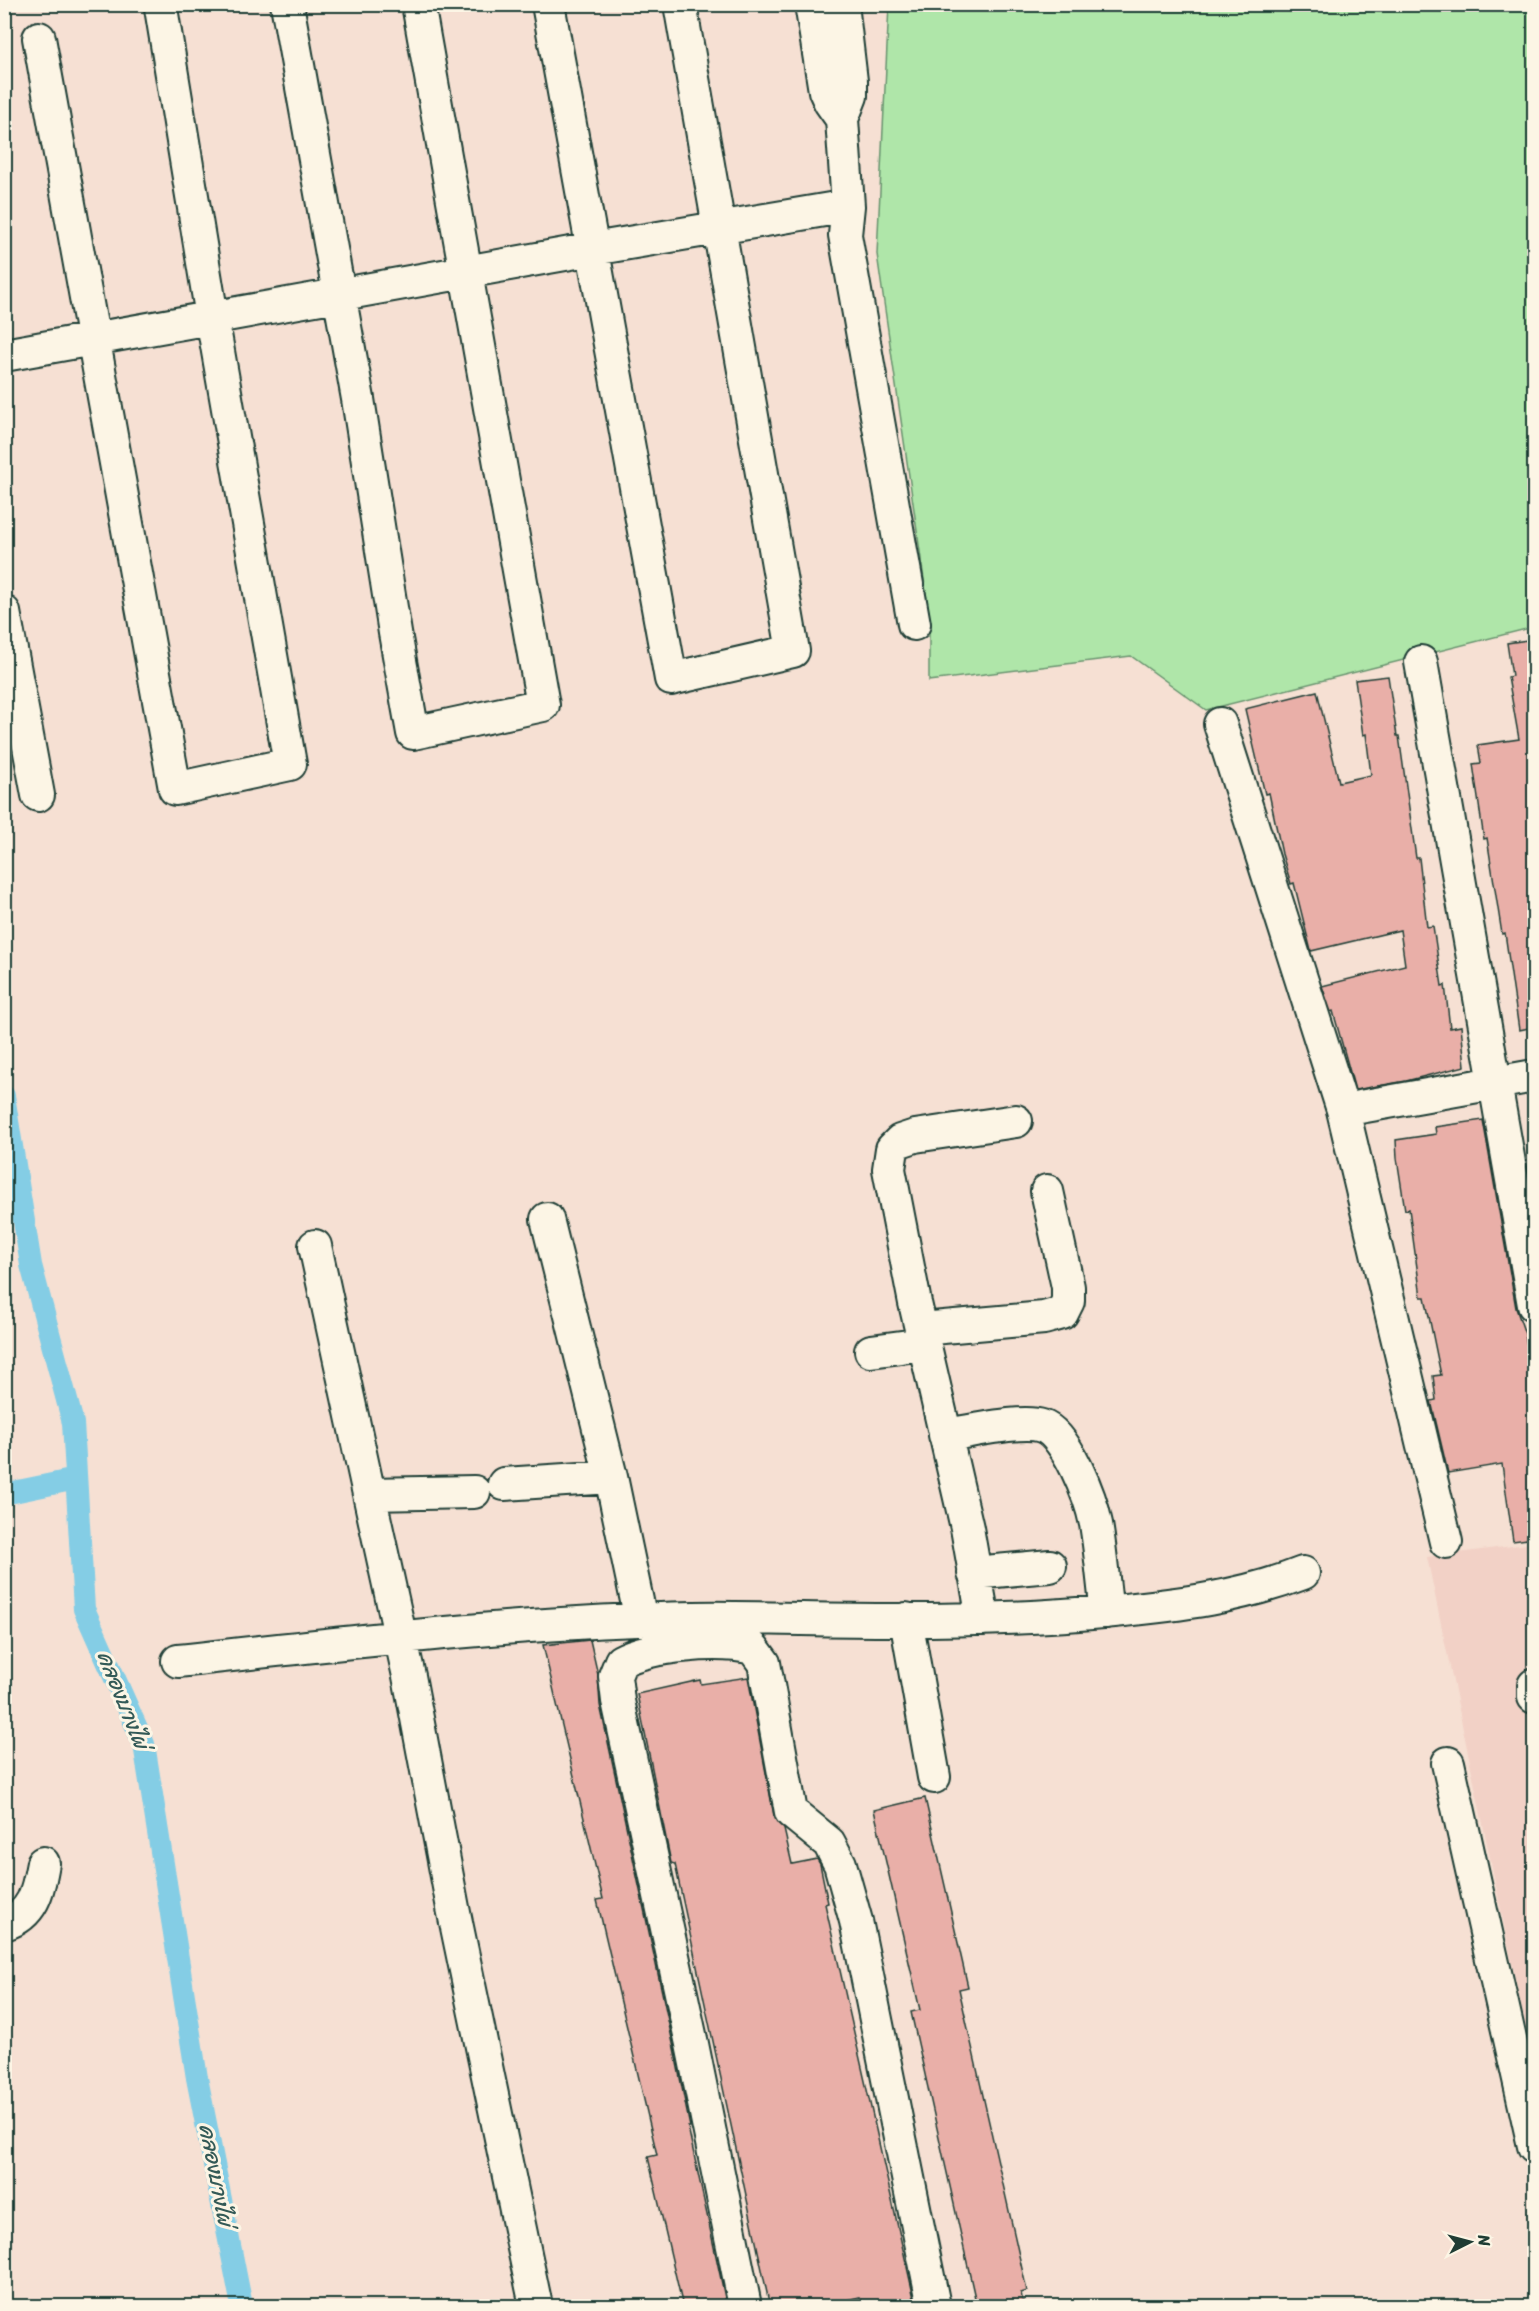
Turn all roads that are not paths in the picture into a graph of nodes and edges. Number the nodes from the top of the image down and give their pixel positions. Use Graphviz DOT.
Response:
graph roads {
  1 [pos="287,4"];
  2 [pos="418,4"];
  3 [pos="548,4"];
  4 [pos="680,4"];
  5 [pos="811,4"];
  6 [pos="842,4"];
  7 [pos="161,8"];
  8 [pos="39,38"];
  9 [pos="842,119"];
  10 [pos="848,206"];
  11 [pos="718,230"];
  12 [pos="593,249"];
  13 [pos="465,272"];
  14 [pos="338,296"];
  15 [pos="212,317"];
  16 [pos="93,339"];
  17 [pos="4,356"];
  18 [pos="4,612"];
  19 [pos="914,624"];
  20 [pos="1421,662"];
  21 [pos="1220,724"];
  22 [pos="38,795"];
  23 [pos="1534,1076"];
  24 [pos="1496,1091"];
  25 [pos="1534,1092"];
  26 [pos="1345,1117"];
  27 [pos="1016,1121"];
  28 [pos="1047,1191"];
  29 [pos="547,1219"];
  30 [pos="315,1246"];
  31 [pos="1534,1305"];
  32 [pos="923,1336"];
  33 [pos="871,1352"];
  34 [pos="945,1436"];
  35 [pos="611,1477"];
  36 [pos="369,1494"];
  37 [pos="1446,1542"];
  38 [pos="1050,1566"];
  39 [pos="974,1573"];
  40 [pos="1303,1573"];
  41 [pos="1107,1612"];
  42 [pos="906,1619"];
  43 [pos="983,1619"];
  44 [pos="641,1620"];
  45 [pos="399,1637"];
  46 [pos="178,1661"];
  47 [pos="1534,1685"];
  48 [pos="1534,1697"];
  49 [pos="1448,1763"];
  50 [pos="934,1777"];
  51 [pos="43,1863"];
  52 [pos="4,1924"];
  53 [pos="1534,2146"];
  54 [pos="536,2307"];
  55 [pos="745,2307"];
  56 [pos="934,2307"];
  1 -- 14 [label="street"];
  2 -- 13 [label="street"];
  3 -- 12 [label="street"];
  4 -- 11 [label="street"];
  5 -- 9 [label="street"];
  6 -- 9 [label="street"];
  7 -- 15 [label="street"];
  8 -- 16 [label="street"];
  9 -- 10 [label="street"];
  10 -- 11 [label="street"];
  10 -- 19 [label="street"];
  11 -- 12 [label="street"];
  11 -- 12 [label="street"];
  12 -- 13 [label="street"];
  13 -- 14 [label="street"];
  13 -- 14 [label="street"];
  14 -- 15 [label="street"];
  15 -- 16 [label="street"];
  15 -- 16 [label="street"];
  16 -- 17 [label="street"];
  18 -- 22 [label="street"];
  20 -- 24 [label="street"];
  21 -- 26 [label="street"];
  23 -- 24 [label="street"];
  24 -- 25 [label="street"];
  24 -- 26 [label="street"];
  24 -- 31 [label="street"];
  26 -- 37 [label="street"];
  27 -- 32 [label="street"];
  28 -- 32 [label="street"];
  29 -- 35 [label="street"];
  30 -- 36 [label="street"];
  32 -- 33 [label="street"];
  32 -- 34 [label="street"];
  34 -- 39 [label="street"];
  34 -- 41 [label="street"];
  35 -- 36 [label="street"];
  35 -- 44 [label="street"];
  36 -- 45 [label="street"];
  38 -- 39 [label="street"];
  39 -- 43 [label="street"];
  40 -- 41 [label="street"];
  41 -- 43 [label="street"];
  42 -- 43 [label="street"];
  42 -- 44 [label="street"];
  42 -- 50 [label="street"];
  44 -- 45 [label="street"];
  45 -- 46 [label="street"];
  45 -- 54 [label="street"];
  47 -- 48 [label="street"];
  49 -- 53 [label="street"];
  51 -- 52 [label="street"];
  55 -- 56 [label="street"];
}
